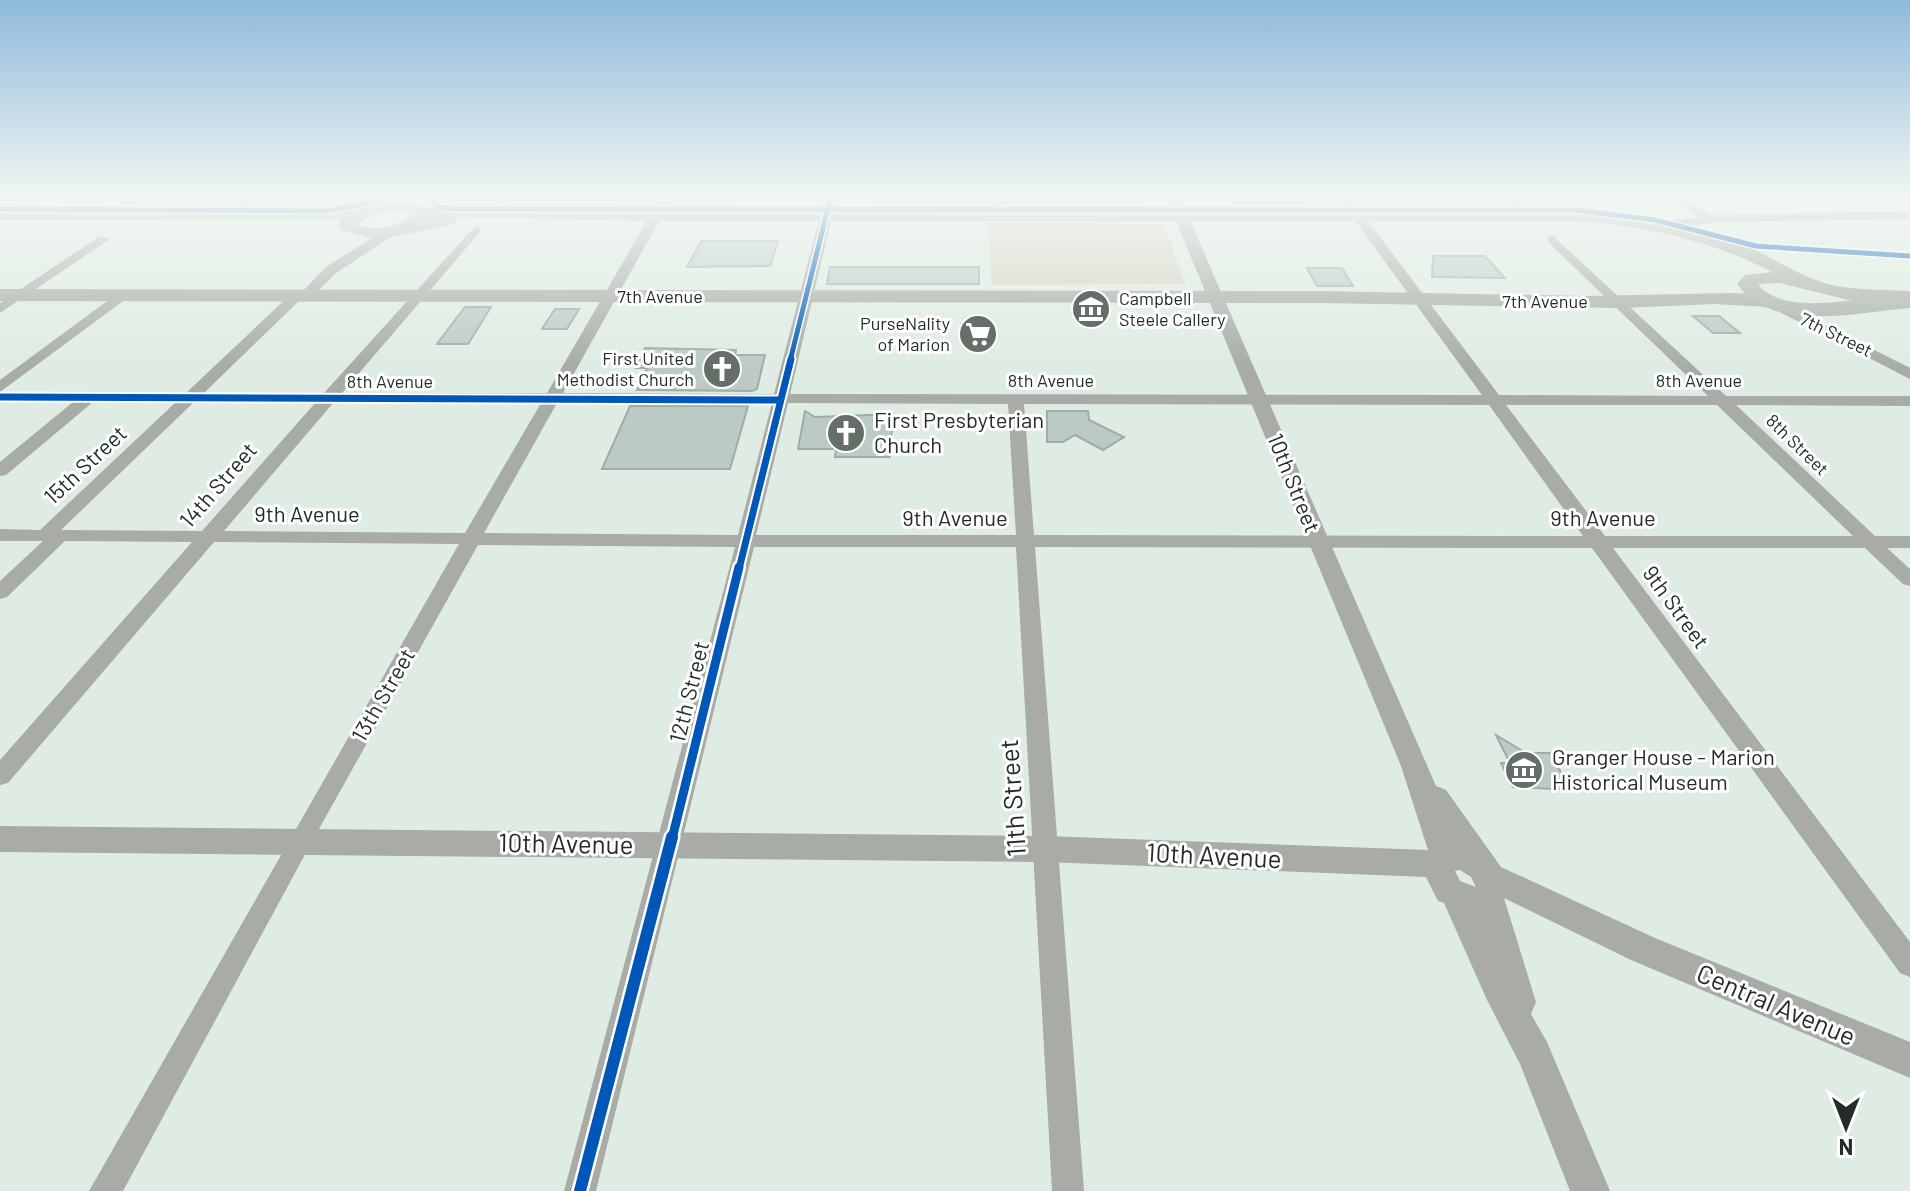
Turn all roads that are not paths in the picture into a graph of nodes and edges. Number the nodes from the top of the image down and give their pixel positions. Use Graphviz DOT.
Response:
graph roads {
  1 [pos="80,256"];
  2 [pos="342,256"];
  3 [pos="355,256"];
  4 [pos="453,256"];
  5 [pos="633,256"];
  6 [pos="816,256"];
  7 [pos="1198,256"];
  8 [pos="1387,256"];
  9 [pos="1569,256"];
  10 [pos="1731,256"];
  11 [pos="1753,256"];
  12 [pos="331,270"];
  13 [pos="1750,280"];
  14 [pos="1803,281"];
  15 [pos="0,295"];
  16 [pos="21,296"];
  17 [pos="123,296"];
  18 [pos="301,296"];
  19 [pos="417,296"];
  20 [pos="610,297"];
  21 [pos="806,297"];
  22 [pos="1215,297"];
  23 [pos="1418,298"];
  24 [pos="1614,298"];
  25 [pos="1904,299"];
  26 [pos="1771,302"];
  27 [pos="1831,306"];
  28 [pos="0,309"];
  29 [pos="1904,370"];
  30 [pos="0,387"];
  31 [pos="0,397"];
  32 [pos="89,397"];
  33 [pos="191,397"];
  34 [pos="327,398"];
  35 [pos="552,399"];
  36 [pos="779,400"];
  37 [pos="1016,400"];
  38 [pos="1260,401"];
  39 [pos="1494,401"];
  40 [pos="1722,401"];
  41 [pos="1910,401"];
  42 [pos="0,471"];
  43 [pos="0,535"];
  44 [pos="52,536"];
  45 [pos="205,537"];
  46 [pos="473,539"];
  47 [pos="745,541"];
  48 [pos="1027,542"];
  49 [pos="1318,542"];
  50 [pos="1599,542"];
  51 [pos="1870,542"];
  52 [pos="1910,542"];
  53 [pos="1910,580"];
  54 [pos="0,592"];
  55 [pos="0,776"];
  56 [pos="0,839"];
  57 [pos="300,840"];
  58 [pos="670,846"];
  59 [pos="1046,849"];
  60 [pos="1466,879"];
  61 [pos="1910,964"];
  62 [pos="1910,1060"];
  63 [pos="105,1191"];
  64 [pos="580,1191"];
  65 [pos="1068,1191"];
  66 [pos="1590,1191"];
  1 -- 16 [label="street"];
  2 -- 12 [label="street, 15th Street"];
  3 -- 12 [label="street, 15th Street"];
  4 -- 19 [label="street, 14th Street"];
  5 -- 20 [label="street, 13th Street"];
  6 -- 21 [label="street, 12th Street"];
  7 -- 22 [label="street, 10th Street"];
  8 -- 23 [label="street, 9th Street"];
  9 -- 24 [label="street, 8th Street"];
  10 -- 13 [label="main road"];
  11 -- 14 [label="main road, 7th Street"];
  12 -- 18 [label="street, 15th Street"];
  13 -- 14 [label="main road"];
  13 -- 24 [label="main road, 7th Avenue"];
  13 -- 26 [label="main road"];
  14 -- 25 [label="main road"];
  14 -- 27 [label="main road"];
  15 -- 16 [label="main road, 7th Avenue"];
  16 -- 17 [label="main road, 7th Avenue"];
  16 -- 28 [label="street"];
  17 -- 18 [label="main road, 7th Avenue"];
  17 -- 30 [label="street"];
  18 -- 19 [label="main road, 7th Avenue"];
  18 -- 33 [label="street, 15th Street"];
  19 -- 20 [label="main road, 7th Avenue"];
  19 -- 34 [label="street, 14th Street"];
  20 -- 21 [label="main road, 7th Avenue"];
  20 -- 35 [label="street, 13th Street"];
  21 -- 22 [label="main road, 7th Avenue"];
  21 -- 36 [label="street, 12th Street"];
  22 -- 23 [label="main road, 7th Avenue"];
  22 -- 38 [label="street, 10th Street"];
  23 -- 24 [label="main road, 7th Avenue"];
  23 -- 39 [label="street, 9th Street"];
  24 -- 26 [label="main road, 7th Avenue"];
  24 -- 40 [label="street, 8th Street"];
  25 -- 27 [label="main road"];
  26 -- 27 [label="main road"];
  26 -- 29 [label="street, 7th Street"];
  27 -- 29 [label="street, 7th Street"];
  31 -- 32 [label="street, 8th Avenue"];
  32 -- 33 [label="street, 8th Avenue"];
  32 -- 42 [label="street"];
  33 -- 34 [label="street, 8th Avenue"];
  33 -- 44 [label="street, 15th Street"];
  34 -- 35 [label="street, 8th Avenue"];
  34 -- 45 [label="street, 14th Street"];
  35 -- 36 [label="street, 8th Avenue"];
  35 -- 46 [label="street, 13th Street"];
  36 -- 37 [label="street, 8th Avenue"];
  36 -- 47 [label="street, 12th Street"];
  37 -- 38 [label="street, 8th Avenue"];
  37 -- 48 [label="street, 11th Street"];
  38 -- 39 [label="street, 8th Avenue"];
  38 -- 49 [label="street, 10th Street"];
  39 -- 40 [label="street, 8th Avenue"];
  39 -- 50 [label="street, 9th Street"];
  40 -- 41 [label="street, 8th Avenue"];
  40 -- 51 [label="street, 8th Street"];
  43 -- 44 [label="street, 9th Avenue"];
  44 -- 45 [label="street, 9th Avenue"];
  44 -- 54 [label="street, 15th Street"];
  45 -- 46 [label="street, 9th Avenue"];
  45 -- 55 [label="street, 14th Street"];
  46 -- 47 [label="street, 9th Avenue"];
  46 -- 57 [label="street, 13th Street"];
  47 -- 48 [label="street, 9th Avenue"];
  47 -- 58 [label="street, 12th Street"];
  48 -- 49 [label="street, 9th Avenue"];
  48 -- 59 [label="street, 11th Street"];
  49 -- 50 [label="street, 9th Avenue"];
  49 -- 60 [label="street, 10th Street"];
  50 -- 51 [label="street, 9th Avenue"];
  50 -- 61 [label="street, 9th Street"];
  51 -- 52 [label="street, 9th Avenue"];
  51 -- 53 [label="street, 8th Street"];
  56 -- 57 [label="street, 10th Avenue"];
  57 -- 58 [label="street, 10th Avenue"];
  57 -- 63 [label="street, 13th Street"];
  58 -- 59 [label="street, 10th Avenue"];
  58 -- 64 [label="street, 12th Street"];
  59 -- 60 [label="street, 10th Avenue"];
  59 -- 65 [label="street, 11th Street"];
  60 -- 62 [label="street, Central Avenue"];
  60 -- 66 [label="street, 10th Street"];
}
